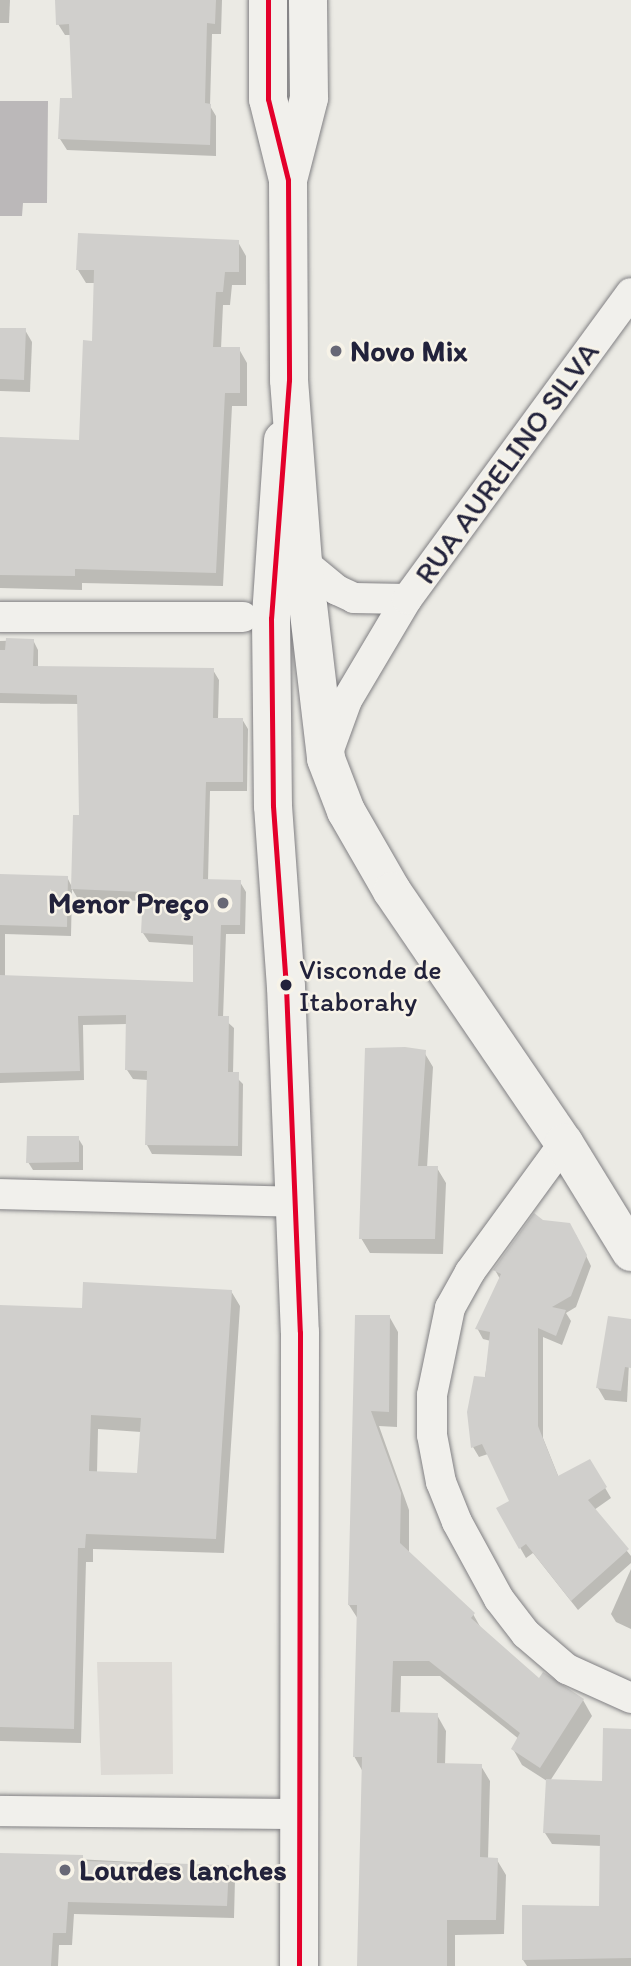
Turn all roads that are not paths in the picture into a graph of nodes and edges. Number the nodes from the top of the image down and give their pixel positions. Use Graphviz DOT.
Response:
graph roads {
  1 [pos="268,0"];
  2 [pos="308,0"];
  3 [pos="288,180"];
  4 [pos="631,293"];
  5 [pos="289,380"];
  6 [pos="303,562"];
  7 [pos="407,599"];
  8 [pos="0,617"];
  9 [pos="243,617"];
  10 [pos="326,759"];
  11 [pos="564,1143"];
  12 [pos="0,1194"];
  13 [pos="297,1202"];
  14 [pos="631,1252"];
  15 [pos="631,1698"];
  16 [pos="0,1811"];
  17 [pos="299,1814"];
  18 [pos="299,1966"];
  1 -- 3 [label="street"];
  2 -- 3 [label="street"];
  3 -- 5 [label="street"];
  4 -- 7 [label="street, RUA AURELINO SILVA"];
  5 -- 6 [label="street"];
  5 -- 13 [label="street"];
  6 -- 7 [label="street, RUA AURELINO SILVA"];
  6 -- 10 [label="street"];
  7 -- 10 [label="street, RUA AURELINO SILVA"];
  8 -- 9 [label="street"];
  10 -- 11 [label="street"];
  11 -- 14 [label="street"];
  11 -- 15 [label="street"];
  12 -- 13 [label="street"];
  13 -- 17 [label="street"];
  16 -- 17 [label="street"];
  17 -- 18 [label="street"];
}
